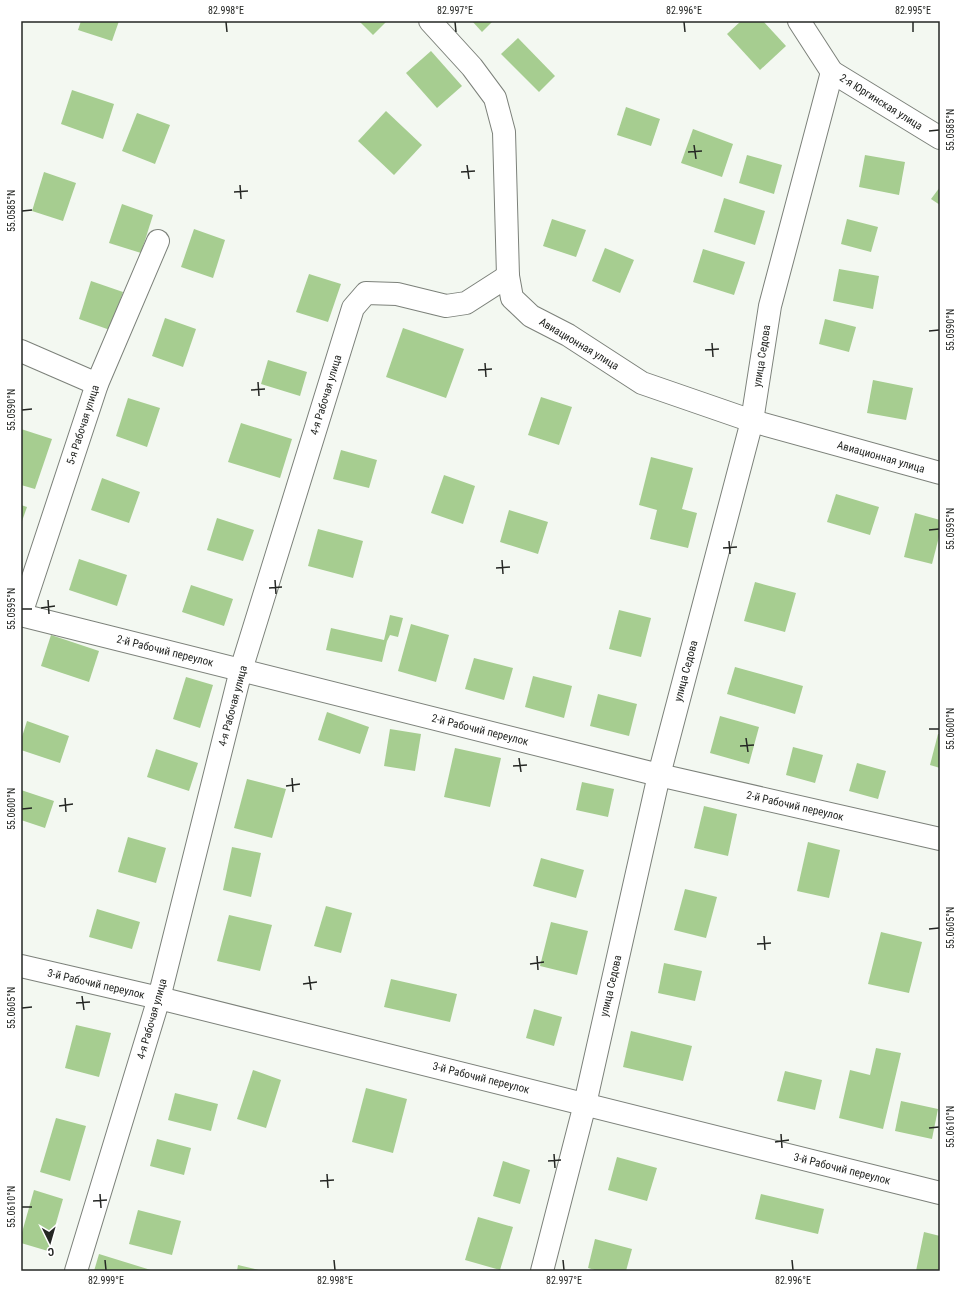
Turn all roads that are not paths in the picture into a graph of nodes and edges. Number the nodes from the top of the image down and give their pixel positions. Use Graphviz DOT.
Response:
graph roads {
  1 [pos="430,21"];
  2 [pos="799,21"];
  3 [pos="832,72"];
  4 [pos="940,138"];
  5 [pos="158,241"];
  6 [pos="508,276"];
  7 [pos="21,351"];
  8 [pos="97,384"];
  9 [pos="752,421"];
  10 [pos="940,473"];
  11 [pos="21,614"];
  12 [pos="241,670"];
  13 [pos="659,775"];
  14 [pos="940,839"];
  15 [pos="21,966"];
  16 [pos="159,998"];
  17 [pos="585,1104"];
  18 [pos="940,1193"];
  19 [pos="76,1271"];
  20 [pos="542,1271"];
  1 -- 6 [label="street, Авиационная улица"];
  2 -- 3 [label="street, 2-я Юргинская улица"];
  3 -- 4 [label="street, 2-я Юргинская улица"];
  3 -- 9 [label="street, улица Седова"];
  5 -- 8 [label="street, 5-я Рабочая улица"];
  6 -- 9 [label="street, Авиационная улица"];
  6 -- 12 [label="street, 4-я Рабочая улица"];
  7 -- 8 [label="street"];
  8 -- 11 [label="street, 5-я Рабочая улица"];
  9 -- 10 [label="street, Авиационная улица"];
  9 -- 13 [label="street, улица Седова"];
  11 -- 12 [label="street, 2-й Рабочий переулок"];
  12 -- 13 [label="street, 2-й Рабочий переулок"];
  12 -- 16 [label="street, 4-я Рабочая улица"];
  13 -- 14 [label="street, 2-й Рабочий переулок"];
  13 -- 17 [label="street, улица Седова"];
  15 -- 16 [label="street, 3-й Рабочий переулок"];
  16 -- 17 [label="street, 3-й Рабочий переулок"];
  16 -- 19 [label="street, 4-я Рабочая улица"];
  17 -- 18 [label="street, 3-й Рабочий переулок"];
  17 -- 20 [label="street, улица Седова"];
}
